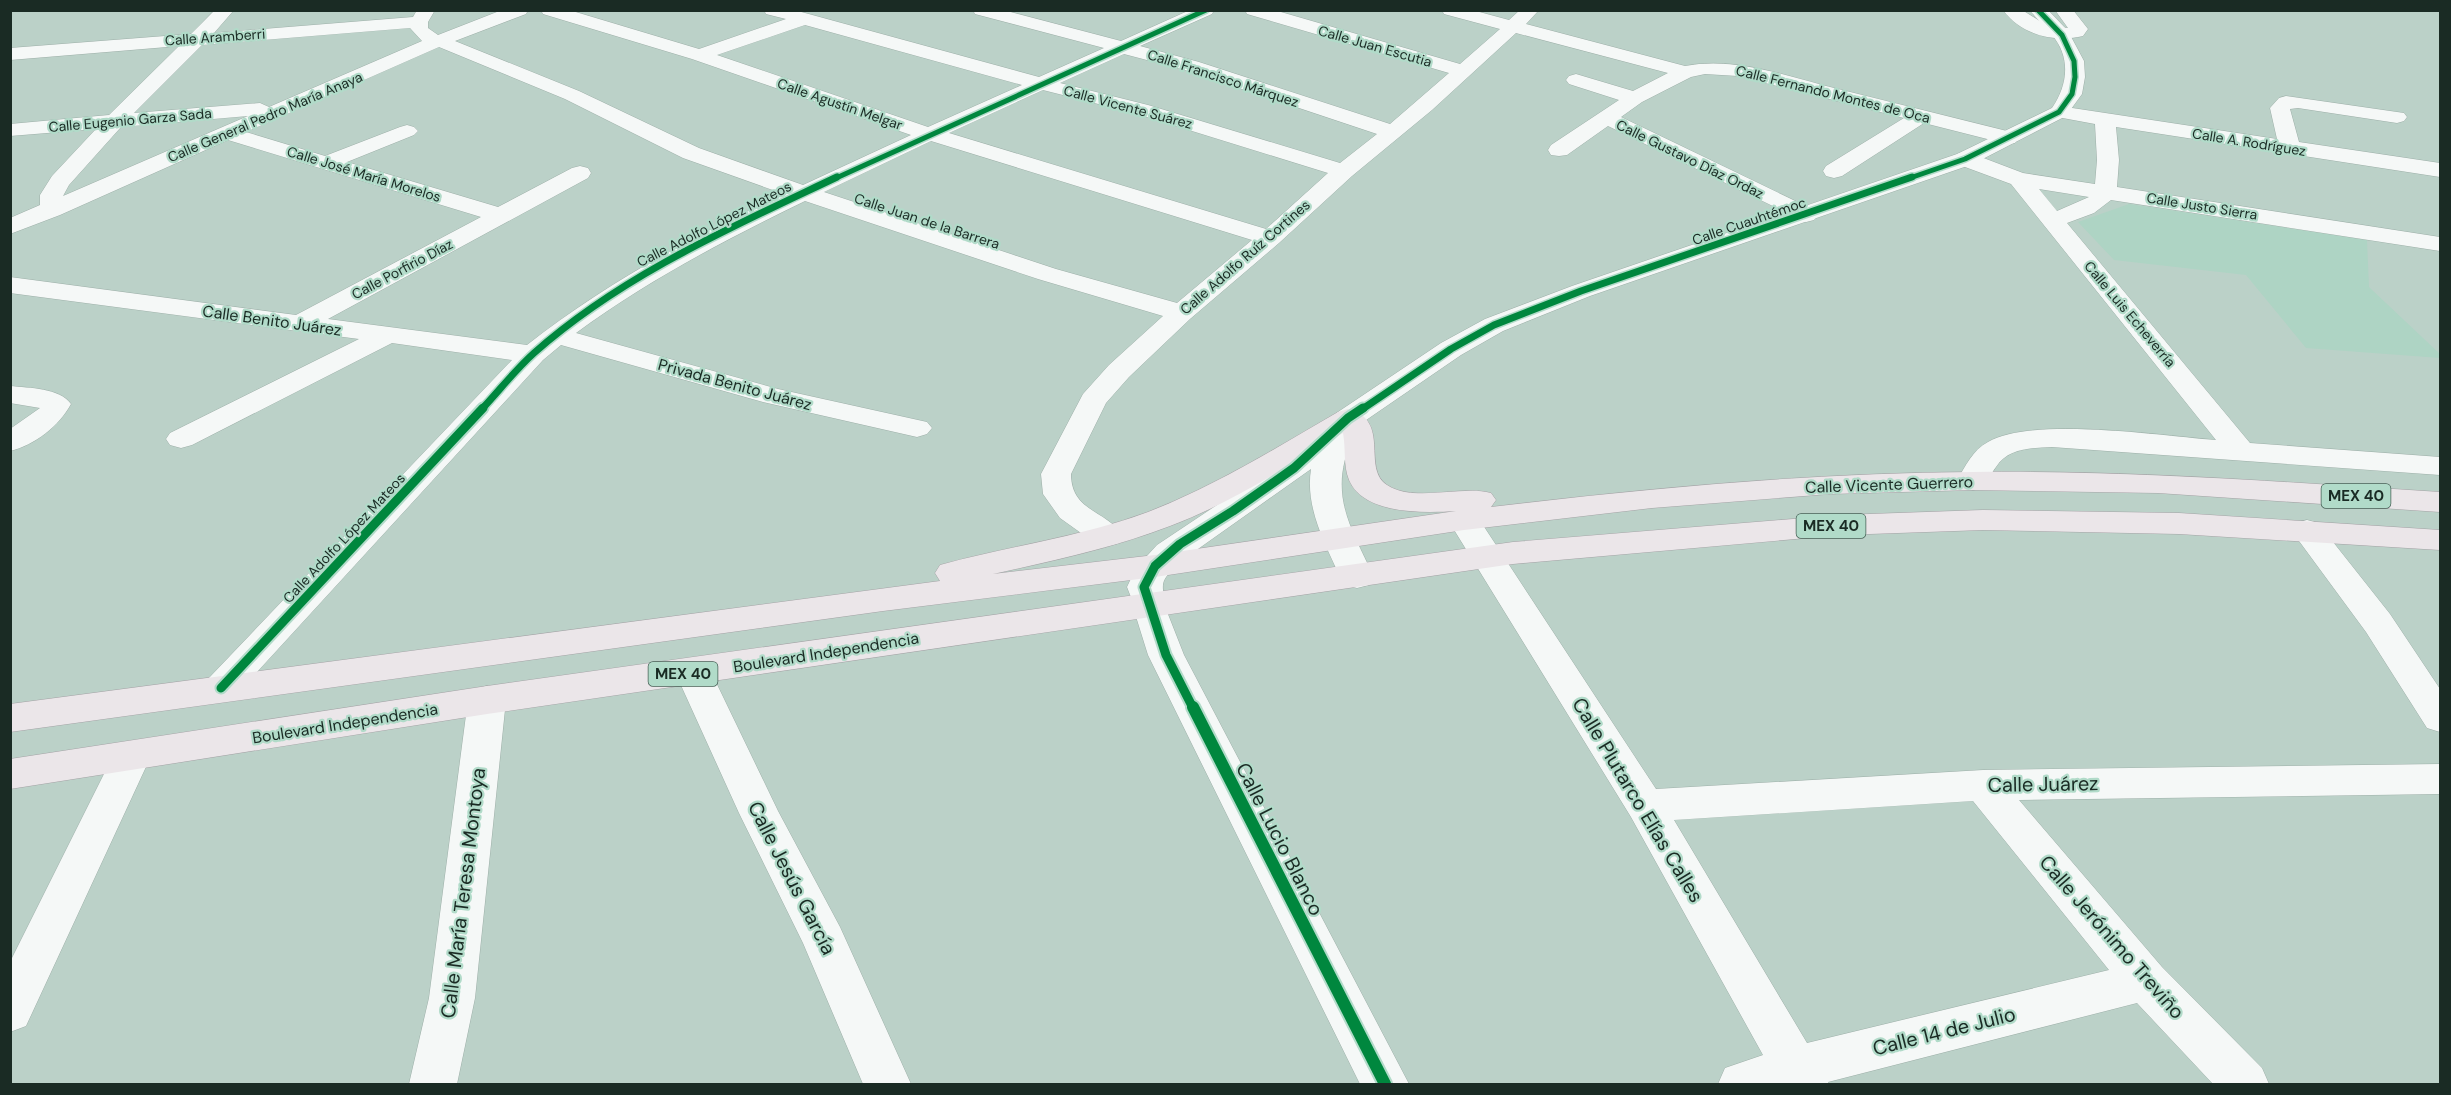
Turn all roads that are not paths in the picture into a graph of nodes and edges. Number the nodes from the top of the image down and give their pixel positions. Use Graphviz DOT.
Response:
graph roads {
  1 [pos="226,10"];
  2 [pos="520,10"];
  3 [pos="549,10"];
  4 [pos="772,10"];
  5 [pos="831,10"];
  6 [pos="1206,10"];
  7 [pos="1253,10"];
  8 [pos="1450,10"];
  9 [pos="1531,10"];
  10 [pos="2011,10"];
  11 [pos="2038,10"];
  12 [pos="989,11"];
  13 [pos="423,16"];
  14 [pos="805,19"];
  15 [pos="2060,25"];
  16 [pos="1511,27"];
  17 [pos="199,38"];
  18 [pos="438,41"];
  19 [pos="1126,47"];
  20 [pos="10,54"];
  21 [pos="699,55"];
  22 [pos="1462,70"];
  23 [pos="1685,72"];
  24 [pos="1576,80"];
  25 [pos="1041,84"];
  26 [pos="1635,98"];
  27 [pos="286,107"];
  28 [pos="2059,112"];
  29 [pos="1923,116"];
  30 [pos="2397,117"];
  31 [pos="1607,118"];
  32 [pos="2105,119"];
  33 [pos="115,121"];
  34 [pos="10,130"];
  35 [pos="407,131"];
  36 [pos="1393,132"];
  37 [pos="227,133"];
  38 [pos="928,134"];
  39 [pos="2007,138"];
  40 [pos="2290,148"];
  41 [pos="1559,150"];
  42 [pos="1965,159"];
  43 [pos="326,163"];
  44 [pos="2440,170"];
  45 [pos="1344,171"];
  46 [pos="1834,171"];
  47 [pos="580,173"];
  48 [pos="2019,179"];
  49 [pos="2106,191"];
  50 [pos="805,193"];
  51 [pos="52,210"];
  52 [pos="1806,215"];
  53 [pos="502,216"];
  54 [pos="2052,220"];
  55 [pos="10,227"];
  56 [pos="1270,238"];
  57 [pos="2440,244"];
  58 [pos="10,285"];
  59 [pos="1181,313"];
  60 [pos="301,323"];
  61 [pos="555,334"];
  62 [pos="386,336"];
  63 [pos="532,354"];
  64 [pos="10,394"];
  65 [pos="1348,418"];
  66 [pos="917,429"];
  67 [pos="181,439"];
  68 [pos="10,442"];
  69 [pos="2239,449"];
  70 [pos="2440,466"];
  71 [pos="1972,481"];
  72 [pos="2440,502"];
  73 [pos="1581,506"];
  74 [pos="1464,520"];
  75 [pos="2307,530"];
  76 [pos="1107,536"];
  77 [pos="1340,539"];
  78 [pos="2440,540"];
  79 [pos="1488,558"];
  80 [pos="1155,566"];
  81 [pos="1357,577"];
  82 [pos="883,599"];
  83 [pos="1150,607"];
  84 [pos="693,672"];
  85 [pos="221,688"];
  86 [pos="487,700"];
  87 [pos="10,718"];
  88 [pos="2440,718"];
  89 [pos="132,756"];
  90 [pos="10,774"];
  91 [pos="2440,779"];
  92 [pos="1983,785"];
  93 [pos="1645,806"];
  94 [pos="2146,981"];
  95 [pos="10,1011"];
  96 [pos="1801,1076"];
  97 [pos="433,1084"];
  98 [pos="887,1084"];
  99 [pos="1385,1084"];
  100 [pos="1742,1084"];
  101 [pos="2245,1084"];
  1 -- 17 [label="street"];
  2 -- 18 [label="street, Calle General Pedro María Anaya"];
  3 -- 21 [label="street, Calle Agustín Melgar"];
  4 -- 14 [label="street, Calle Vicente Suárez"];
  5 -- 14 [label="street"];
  6 -- 19 [label="street, Calle Adolfo López Mateos"];
  7 -- 22 [label="street, Calle Juan Escutia"];
  8 -- 16 [label="street, Calle Fernando Montes de Oca"];
  9 -- 16 [label="street, Calle Adolfo Ruíz Cortines"];
  10 -- 15 [label="street"];
  11 -- 15 [label="street"];
  12 -- 19 [label="street, Calle Francisco Márquez"];
  13 -- 17 [label="street, Calle Aramberri"];
  13 -- 18 [label="street"];
  14 -- 21 [label="street"];
  14 -- 25 [label="street, Calle Vicente Suárez"];
  15 -- 28 [label="street"];
  16 -- 22 [label="street, Calle Adolfo Ruíz Cortines"];
  16 -- 23 [label="street, Calle Fernando Montes de Oca"];
  17 -- 20 [label="street, Calle Aramberri"];
  17 -- 33 [label="street"];
  18 -- 27 [label="street, Calle General Pedro María Anaya"];
  18 -- 50 [label="street, Calle Juan de la Barrera"];
  19 -- 25 [label="street, Calle Adolfo López Mateos"];
  19 -- 36 [label="street, Calle Francisco Márquez"];
  21 -- 38 [label="street, Calle Agustín Melgar"];
  22 -- 36 [label="street, Calle Adolfo Ruíz Cortines"];
  23 -- 26 [label="street, Calle Gustavo Díaz Ordaz"];
  23 -- 29 [label="street, Calle Fernando Montes de Oca"];
  24 -- 26 [label="street"];
  25 -- 38 [label="street, Calle Adolfo López Mateos"];
  25 -- 45 [label="street, Calle Vicente Suárez"];
  26 -- 31 [label="street, Calle Gustavo Díaz Ordaz"];
  27 -- 33 [label="street, Calle Eugenio Garza Sada"];
  27 -- 37 [label="street, Calle General Pedro María Anaya"];
  28 -- 32 [label="street, Calle A. Rodríguez"];
  28 -- 39 [label="street, Calle Cuauhtémoc"];
  29 -- 39 [label="street, Calle Fernando Montes de Oca"];
  29 -- 46 [label="street"];
  30 -- 40 [label="street"];
  31 -- 41 [label="street, Calle Gustavo Díaz Ordaz"];
  31 -- 52 [label="street, Calle Gustavo Díaz Ordaz"];
  32 -- 40 [label="street, Calle A. Rodríguez"];
  32 -- 49 [label="street"];
  33 -- 34 [label="street, Calle Eugenio Garza Sada"];
  33 -- 51 [label="street"];
  35 -- 43 [label="street"];
  36 -- 45 [label="street, Calle Adolfo Ruíz Cortines"];
  37 -- 43 [label="street, Calle José María Morelos"];
  37 -- 51 [label="street, Calle General Pedro María Anaya"];
  38 -- 50 [label="street, Calle Adolfo López Mateos"];
  38 -- 56 [label="street, Calle Agustín Melgar"];
  39 -- 42 [label="street, Calle Cuauhtémoc"];
  40 -- 44 [label="street, Calle A. Rodríguez"];
  42 -- 48 [label="street, Calle Justo Sierra"];
  42 -- 52 [label="street, Calle Cuauhtémoc"];
  43 -- 53 [label="street, Calle José María Morelos"];
  45 -- 56 [label="street, Calle Adolfo Ruíz Cortines"];
  47 -- 53 [label="street, Calle Porfirio Díaz"];
  48 -- 49 [label="street, Calle Justo Sierra"];
  48 -- 54 [label="street, Calle Luis Echeverría"];
  49 -- 54 [label="street"];
  49 -- 57 [label="street, Calle Justo Sierra"];
  50 -- 59 [label="street, Calle Juan de la Barrera"];
  50 -- 61 [label="street, Calle Adolfo López Mateos"];
  51 -- 55 [label="street, Calle General Pedro María Anaya"];
  52 -- 65 [label="street, Calle Cuauhtémoc"];
  53 -- 60 [label="street, Calle Porfirio Díaz"];
  54 -- 69 [label="street, Calle Luis Echeverría"];
  56 -- 59 [label="street, Calle Adolfo Ruíz Cortines"];
  58 -- 60 [label="street, Calle Benito Juárez"];
  59 -- 76 [label="street, Calle Adolfo Ruíz Cortines"];
  60 -- 62 [label="street, Calle Benito Juárez"];
  61 -- 63 [label="street, Calle Adolfo López Mateos"];
  61 -- 66 [label="street, Privada Benito Juárez"];
  62 -- 63 [label="street, Calle Benito Juárez"];
  62 -- 67 [label="street"];
  63 -- 85 [label="street, Calle Adolfo López Mateos"];
  64 -- 68 [label="street"];
  65 -- 73 [label="main road"];
  65 -- 76 [label="main road"];
  65 -- 77 [label="street"];
  65 -- 80 [label="street, Calle Cuauhtémoc"];
  69 -- 70 [label="street"];
  69 -- 71 [label="street"];
  71 -- 72 [label="main road, Calle Vicente Guerrero / MEX 40"];
  71 -- 73 [label="main road, Calle Vicente Guerrero / MEX 40"];
  73 -- 74 [label="main road, Calle Vicente Guerrero / MEX 40"];
  74 -- 77 [label="main road, Calle Vicente Guerrero / MEX 40"];
  74 -- 79 [label="street, Calle Plutarco Elías Calles"];
  75 -- 78 [label="main road, MEX 40"];
  75 -- 79 [label="main road, MEX 40"];
  75 -- 88 [label="street"];
  76 -- 82 [label="main road"];
  77 -- 80 [label="main road, MEX 40"];
  77 -- 81 [label="street"];
  79 -- 81 [label="main road, MEX 40"];
  79 -- 93 [label="street, Calle Plutarco Elías Calles"];
  80 -- 82 [label="main road, MEX 40"];
  80 -- 83 [label="street, Calle Lucio Blanco"];
  81 -- 83 [label="main road, Boulevard Independencia / MEX 40"];
  82 -- 85 [label="main road, MEX 40"];
  83 -- 84 [label="main road, Boulevard Independencia / MEX 40"];
  83 -- 99 [label="street, Calle Lucio Blanco"];
  84 -- 86 [label="main road, Boulevard Independencia / MEX 40"];
  84 -- 98 [label="street, Calle Jesús García"];
  85 -- 87 [label="main road, MEX 40"];
  86 -- 89 [label="main road, Boulevard Independencia / MEX 40"];
  86 -- 97 [label="street, Calle María Teresa Montoya"];
  89 -- 90 [label="main road, Boulevard Independencia / MEX 40"];
  89 -- 95 [label="street"];
  91 -- 92 [label="street, Calle Juárez"];
  92 -- 93 [label="street, Calle Juárez"];
  92 -- 94 [label="street, Calle Jerónimo Treviño"];
  93 -- 96 [label="street, Calle Plutarco Elías Calles"];
  94 -- 96 [label="street, Calle 14 de Julio"];
  94 -- 101 [label="street, Calle Jerónimo Treviño"];
  96 -- 100 [label="street, Calle 14 de Julio"];
}
